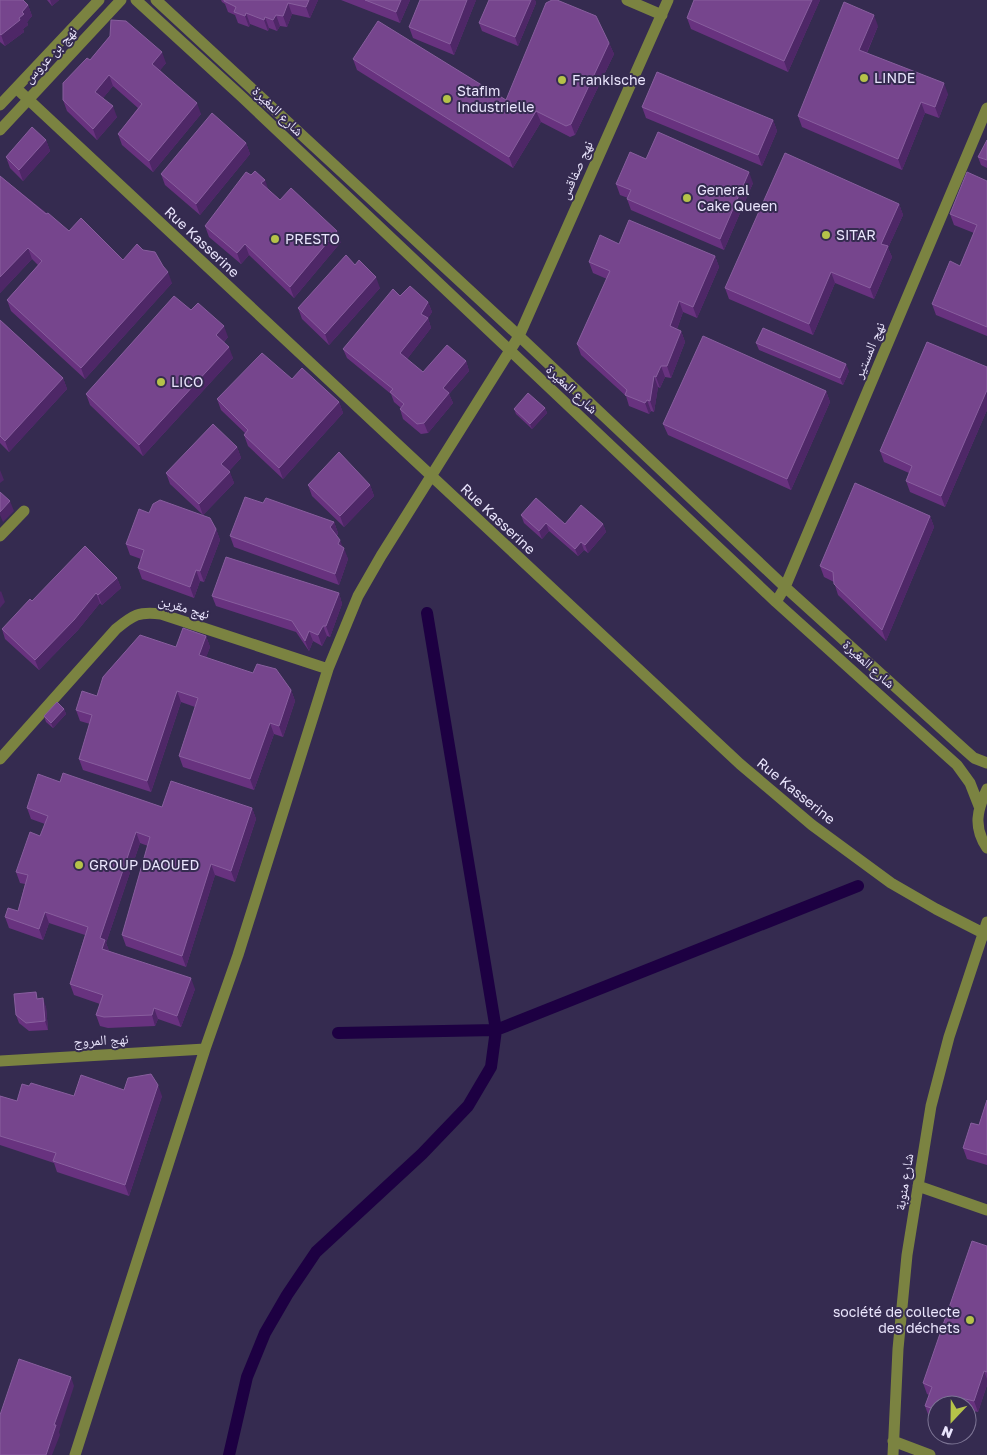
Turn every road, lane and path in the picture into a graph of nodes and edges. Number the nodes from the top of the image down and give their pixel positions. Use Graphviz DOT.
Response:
graph roads {
  1 [pos="99,0"];
  2 [pos="121,0"];
  3 [pos="136,0"];
  4 [pos="156,0"];
  5 [pos="174,0"];
  6 [pos="627,0"];
  7 [pos="668,0"];
  8 [pos="166,10"];
  9 [pos="662,15"];
  10 [pos="158,20"];
  11 [pos="16,88"];
  12 [pos="29,99"];
  13 [pos="0,106"];
  14 [pos="987,108"];
  15 [pos="0,130"];
  16 [pos="519,336"];
  17 [pos="509,352"];
  18 [pos="432,477"];
  19 [pos="24,511"];
  20 [pos="1,534"];
  21 [pos="785,587"];
  22 [pos="776,602"];
  23 [pos="328,668"];
  24 [pos="0,759"];
  25 [pos="987,763"];
  26 [pos="987,789"];
  27 [pos="979,806"];
  28 [pos="987,848"];
  29 [pos="985,930"];
  30 [pos="205,1049"];
  31 [pos="0,1061"];
  32 [pos="918,1186"];
  33 [pos="987,1210"];
  34 [pos="893,1442"];
  35 [pos="75,1455"];
  36 [pos="893,1455"];
  37 [pos="930,1455"];
  1 -- 11 [label="street, نهج بن عروس"];
  2 -- 12 [label="street, نهج بن عروس"];
  3 -- 10 [label="street, شارع المغيرة"];
  4 -- 8 [label="street, شارع المغيرة"];
  5 -- 8 [label="street"];
  6 -- 9 [label="street"];
  7 -- 9 [label="street, نهج صفاقس"];
  8 -- 10 [label="street"];
  8 -- 16 [label="street, شارع المغيرة"];
  9 -- 16 [label="street, نهج صفاقس"];
  10 -- 17 [label="street, شارع المغيرة"];
  11 -- 12 [label="street, Rue Kasserine"];
  11 -- 13 [label="street, نهج بن عروس"];
  12 -- 15 [label="street, نهج بن عروس"];
  12 -- 18 [label="street, Rue Kasserine"];
  14 -- 21 [label="street, نهج المستير"];
  16 -- 17 [label="street, نهج صفاقس"];
  16 -- 21 [label="street, شارع المغيرة"];
  17 -- 18 [label="street, نهج صفاقس"];
  17 -- 22 [label="street, شارع المغيرة"];
  18 -- 23 [label="street, نهج صفاقس"];
  18 -- 29 [label="street, Rue Kasserine"];
  19 -- 20 [label="street"];
  21 -- 22 [label="street, نهج المستير"];
  21 -- 25 [label="street, شارع المغيرة"];
  22 -- 27 [label="street, شارع المغيرة"];
  23 -- 24 [label="street, نهج مقرين"];
  23 -- 30 [label="street, نهج صفاقس"];
  26 -- 27 [label="street"];
  27 -- 28 [label="street"];
  29 -- 32 [label="street, شارع منوبة"];
  30 -- 31 [label="street, نهج المروج"];
  30 -- 35 [label="street, نهج صفاقس"];
  32 -- 33 [label="street"];
  32 -- 34 [label="street, شارع منوبة"];
  34 -- 36 [label="street, شارع منوبة"];
  34 -- 37 [label="street"];
}
